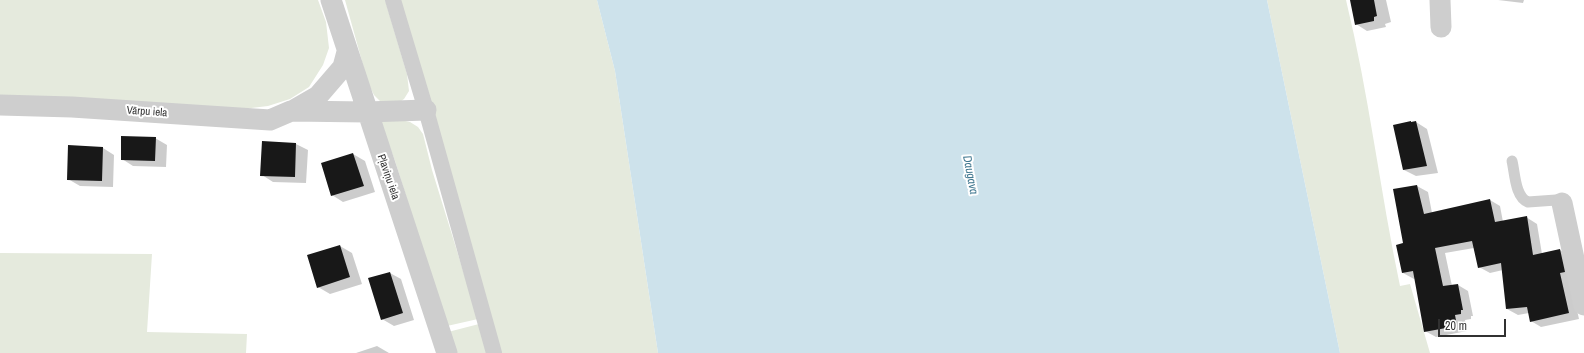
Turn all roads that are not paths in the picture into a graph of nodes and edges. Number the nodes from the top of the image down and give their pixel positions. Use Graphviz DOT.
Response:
graph roads {
  1 [pos="331,0"];
  2 [pos="393,0"];
  3 [pos="1440,0"];
  4 [pos="1441,27"];
  5 [pos="348,52"];
  6 [pos="0,105"];
  7 [pos="426,110"];
  8 [pos="291,111"];
  9 [pos="367,112"];
  10 [pos="1512,161"];
  11 [pos="1562,203"];
  12 [pos="1584,305"];
  13 [pos="447,353"];
  14 [pos="494,353"];
  1 -- 5 [label="street, Pļaviņu iela"];
  2 -- 7 [label="street"];
  3 -- 4 [label="street"];
  5 -- 8 [label="street, Vārpu iela"];
  5 -- 9 [label="street, Pļaviņu iela"];
  6 -- 8 [label="street, Vārpu iela"];
  7 -- 9 [label="street, Vārpu iela"];
  7 -- 14 [label="street"];
  8 -- 9 [label="street, Vārpu iela"];
  9 -- 13 [label="street, Pļaviņu iela"];
  10 -- 11 [label="lane"];
  11 -- 12 [label="street"];
}
